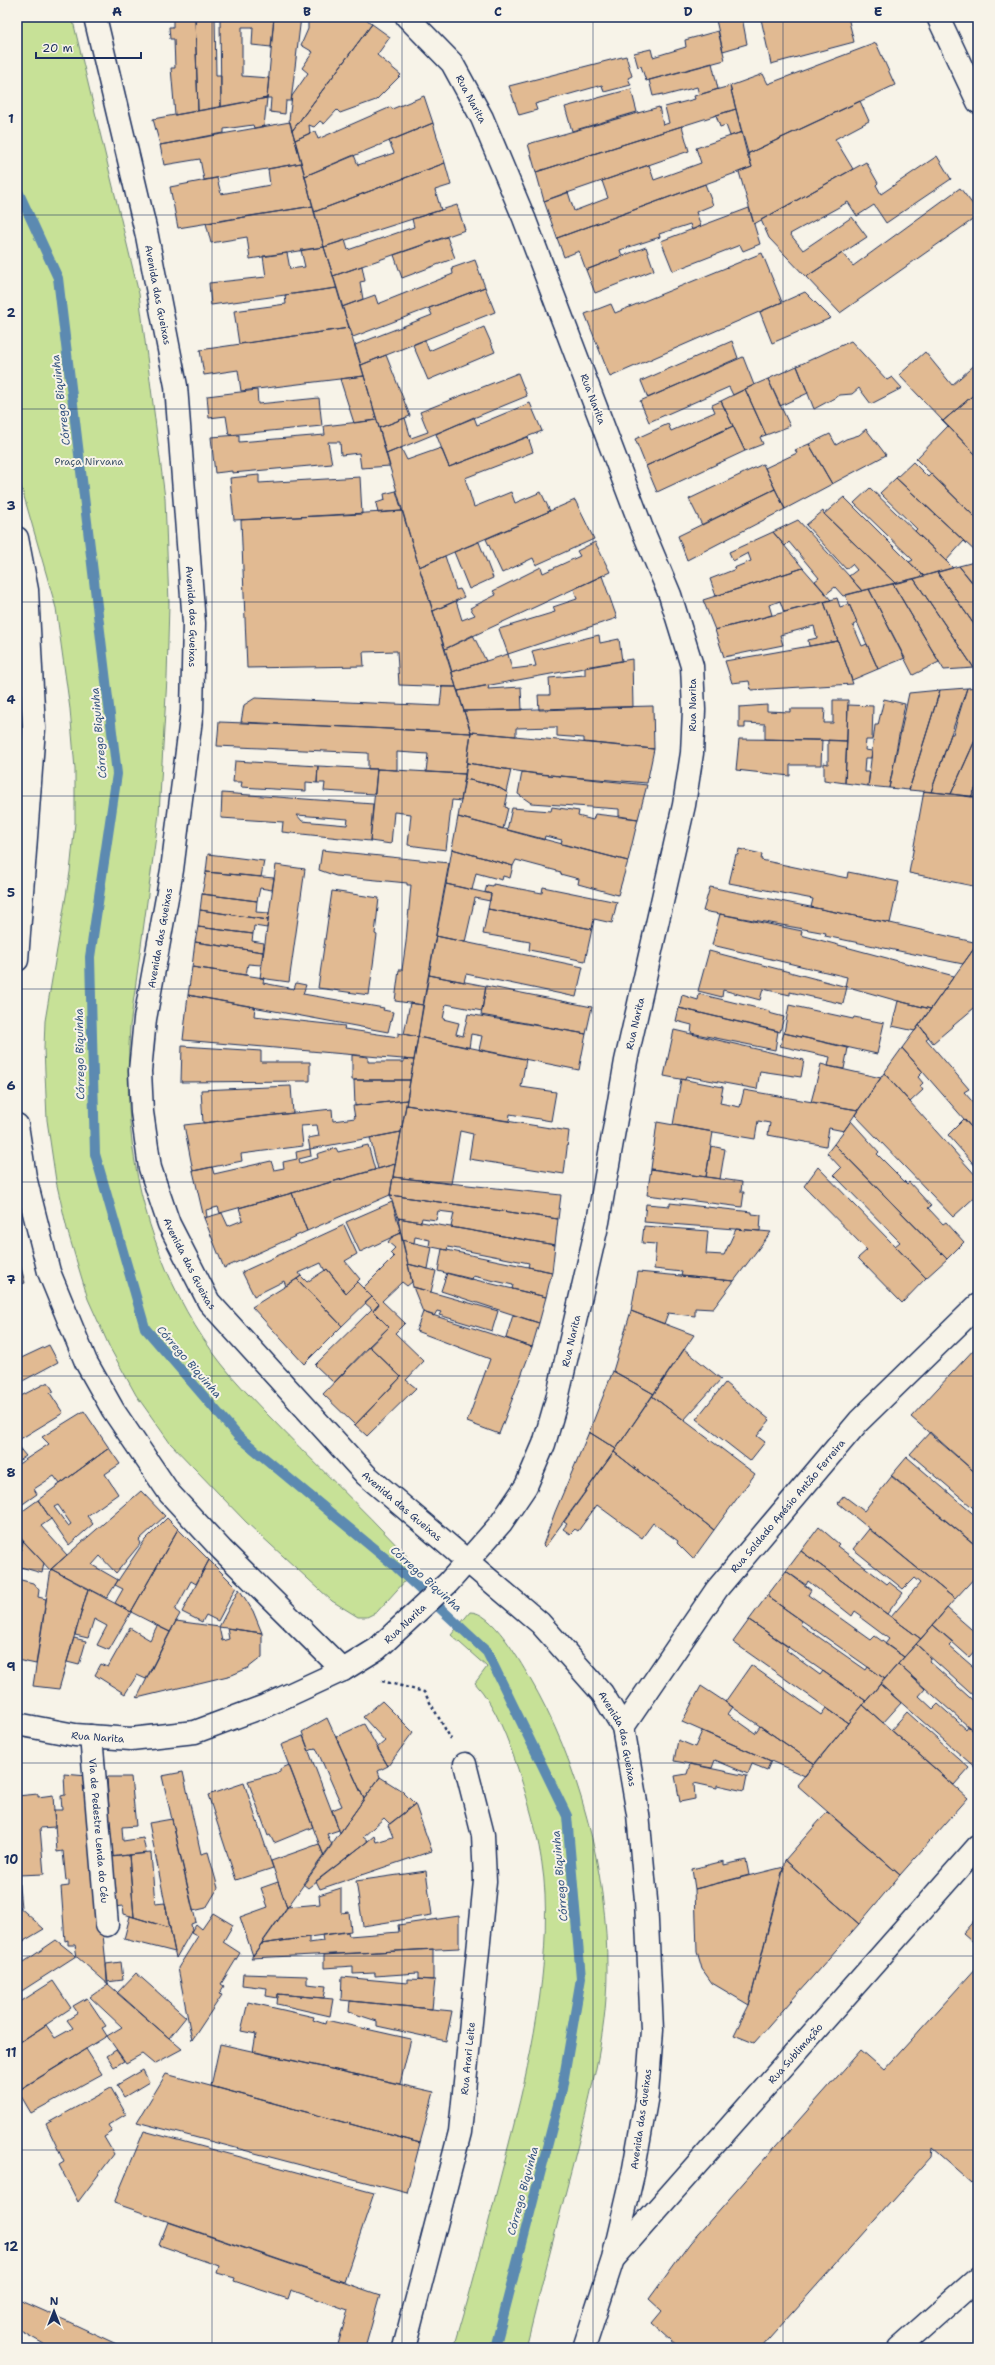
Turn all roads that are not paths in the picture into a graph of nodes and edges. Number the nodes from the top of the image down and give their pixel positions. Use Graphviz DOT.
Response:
graph roads {
  1 [pos="96,17"];
  2 [pos="407,17"];
  3 [pos="938,17"];
  4 [pos="978,102"];
  5 [pos="17,538"];
  6 [pos="17,960"];
  7 [pos="17,1125"];
  8 [pos="978,1306"];
  9 [pos="466,1562"];
  10 [pos="343,1670"];
  11 [pos="17,1724"];
  12 [pos="623,1728"];
  13 [pos="91,1736"];
  14 [pos="465,1764"];
  15 [pos="978,1846"];
  16 [pos="107,1925"];
  17 [pos="612,2259"];
  18 [pos="978,2278"];
  19 [pos="404,2348"];
  20 [pos="584,2348"];
  21 [pos="900,2348"];
  1 -- 9 [label="street, Avenida das Gueixas"];
  2 -- 9 [label="street, Rua Narita"];
  3 -- 4 [label="street"];
  5 -- 6 [label="street"];
  7 -- 10 [label="street"];
  8 -- 12 [label="street, Rua Soldado Anésio Antão Ferreira"];
  9 -- 10 [label="street, Rua Narita"];
  9 -- 12 [label="street, Avenida das Gueixas"];
  10 -- 13 [label="street, Rua Narita"];
  11 -- 13 [label="street, Rua Narita"];
  12 -- 17 [label="street, Avenida das Gueixas"];
  13 -- 16 [label="street, Via de Pedestre Lenda do Céu"];
  14 -- 19 [label="street, Rua Arari Leite"];
  15 -- 17 [label="street, Rua Sublimação"];
  17 -- 20 [label="street, Avenida das Gueixas"];
  18 -- 21 [label="street"];
}
